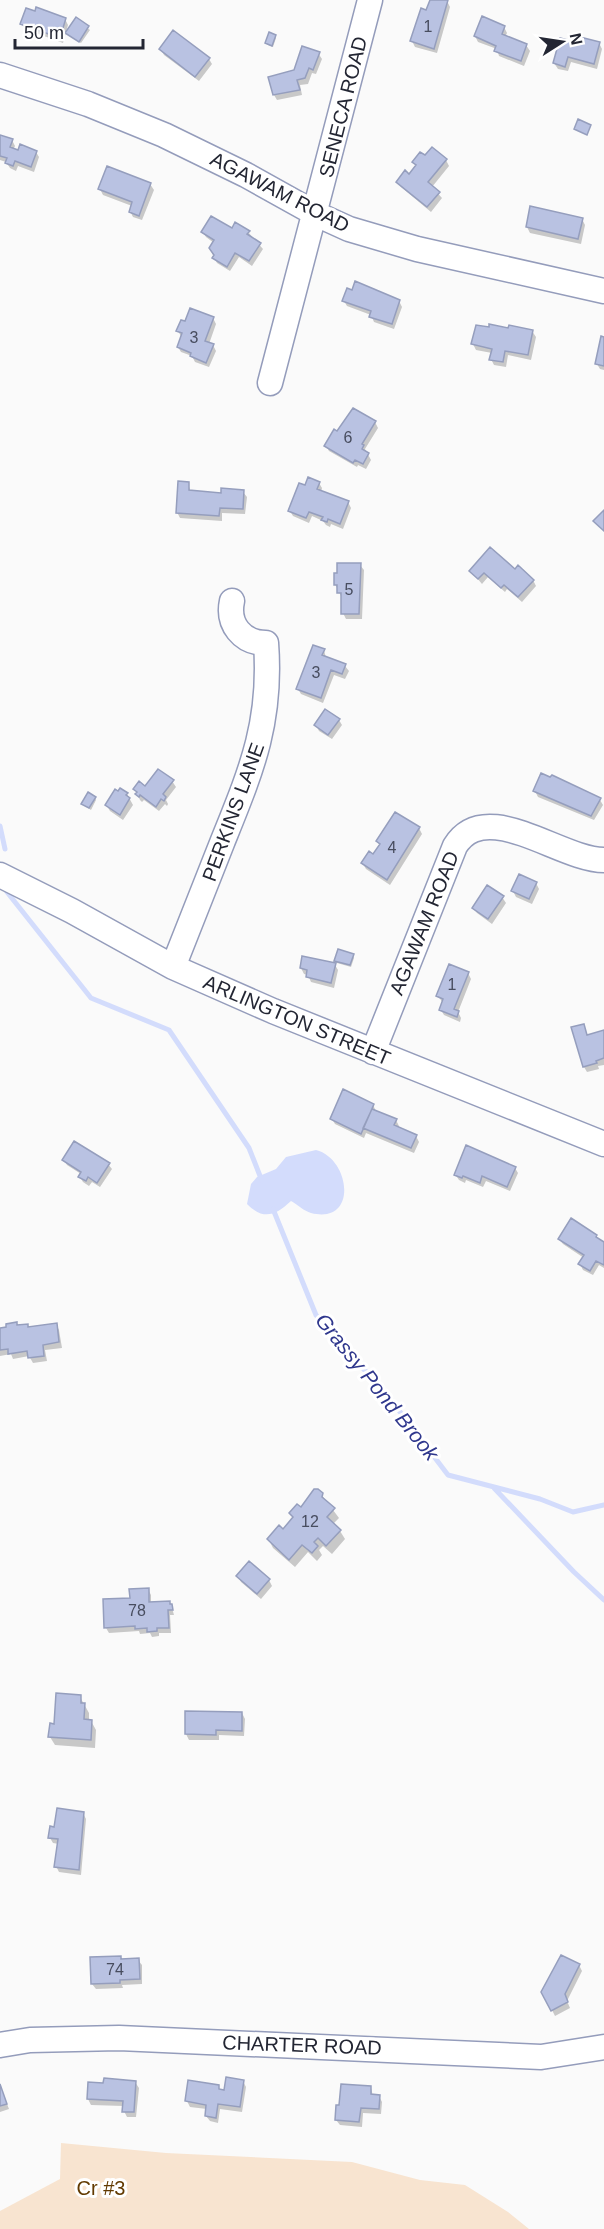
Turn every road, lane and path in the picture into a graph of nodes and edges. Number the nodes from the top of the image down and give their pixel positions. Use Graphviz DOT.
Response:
graph roads {
  1 [pos="370,0"];
  2 [pos="0,75"];
  3 [pos="316,214"];
  4 [pos="604,291"];
  5 [pos="270,383"];
  6 [pos="232,601"];
  7 [pos="604,860"];
  8 [pos="0,875"];
  9 [pos="173,967"];
  10 [pos="373,1052"];
  11 [pos="604,1144"];
  12 [pos="0,2045"];
  13 [pos="604,2047"];
  1 -- 3 [label="street, SENECA ROAD"];
  2 -- 3 [label="street, AGAWAM ROAD"];
  3 -- 4 [label="street, AGAWAM ROAD"];
  3 -- 5 [label="street, SENECA ROAD"];
  6 -- 9 [label="street, PERKINS LANE"];
  7 -- 10 [label="street, AGAWAM ROAD"];
  8 -- 9 [label="street, ARLINGTON STREET"];
  9 -- 10 [label="street, ARLINGTON STREET"];
  10 -- 11 [label="street, ARLINGTON STREET"];
  12 -- 13 [label="street, CHARTER ROAD"];
}
